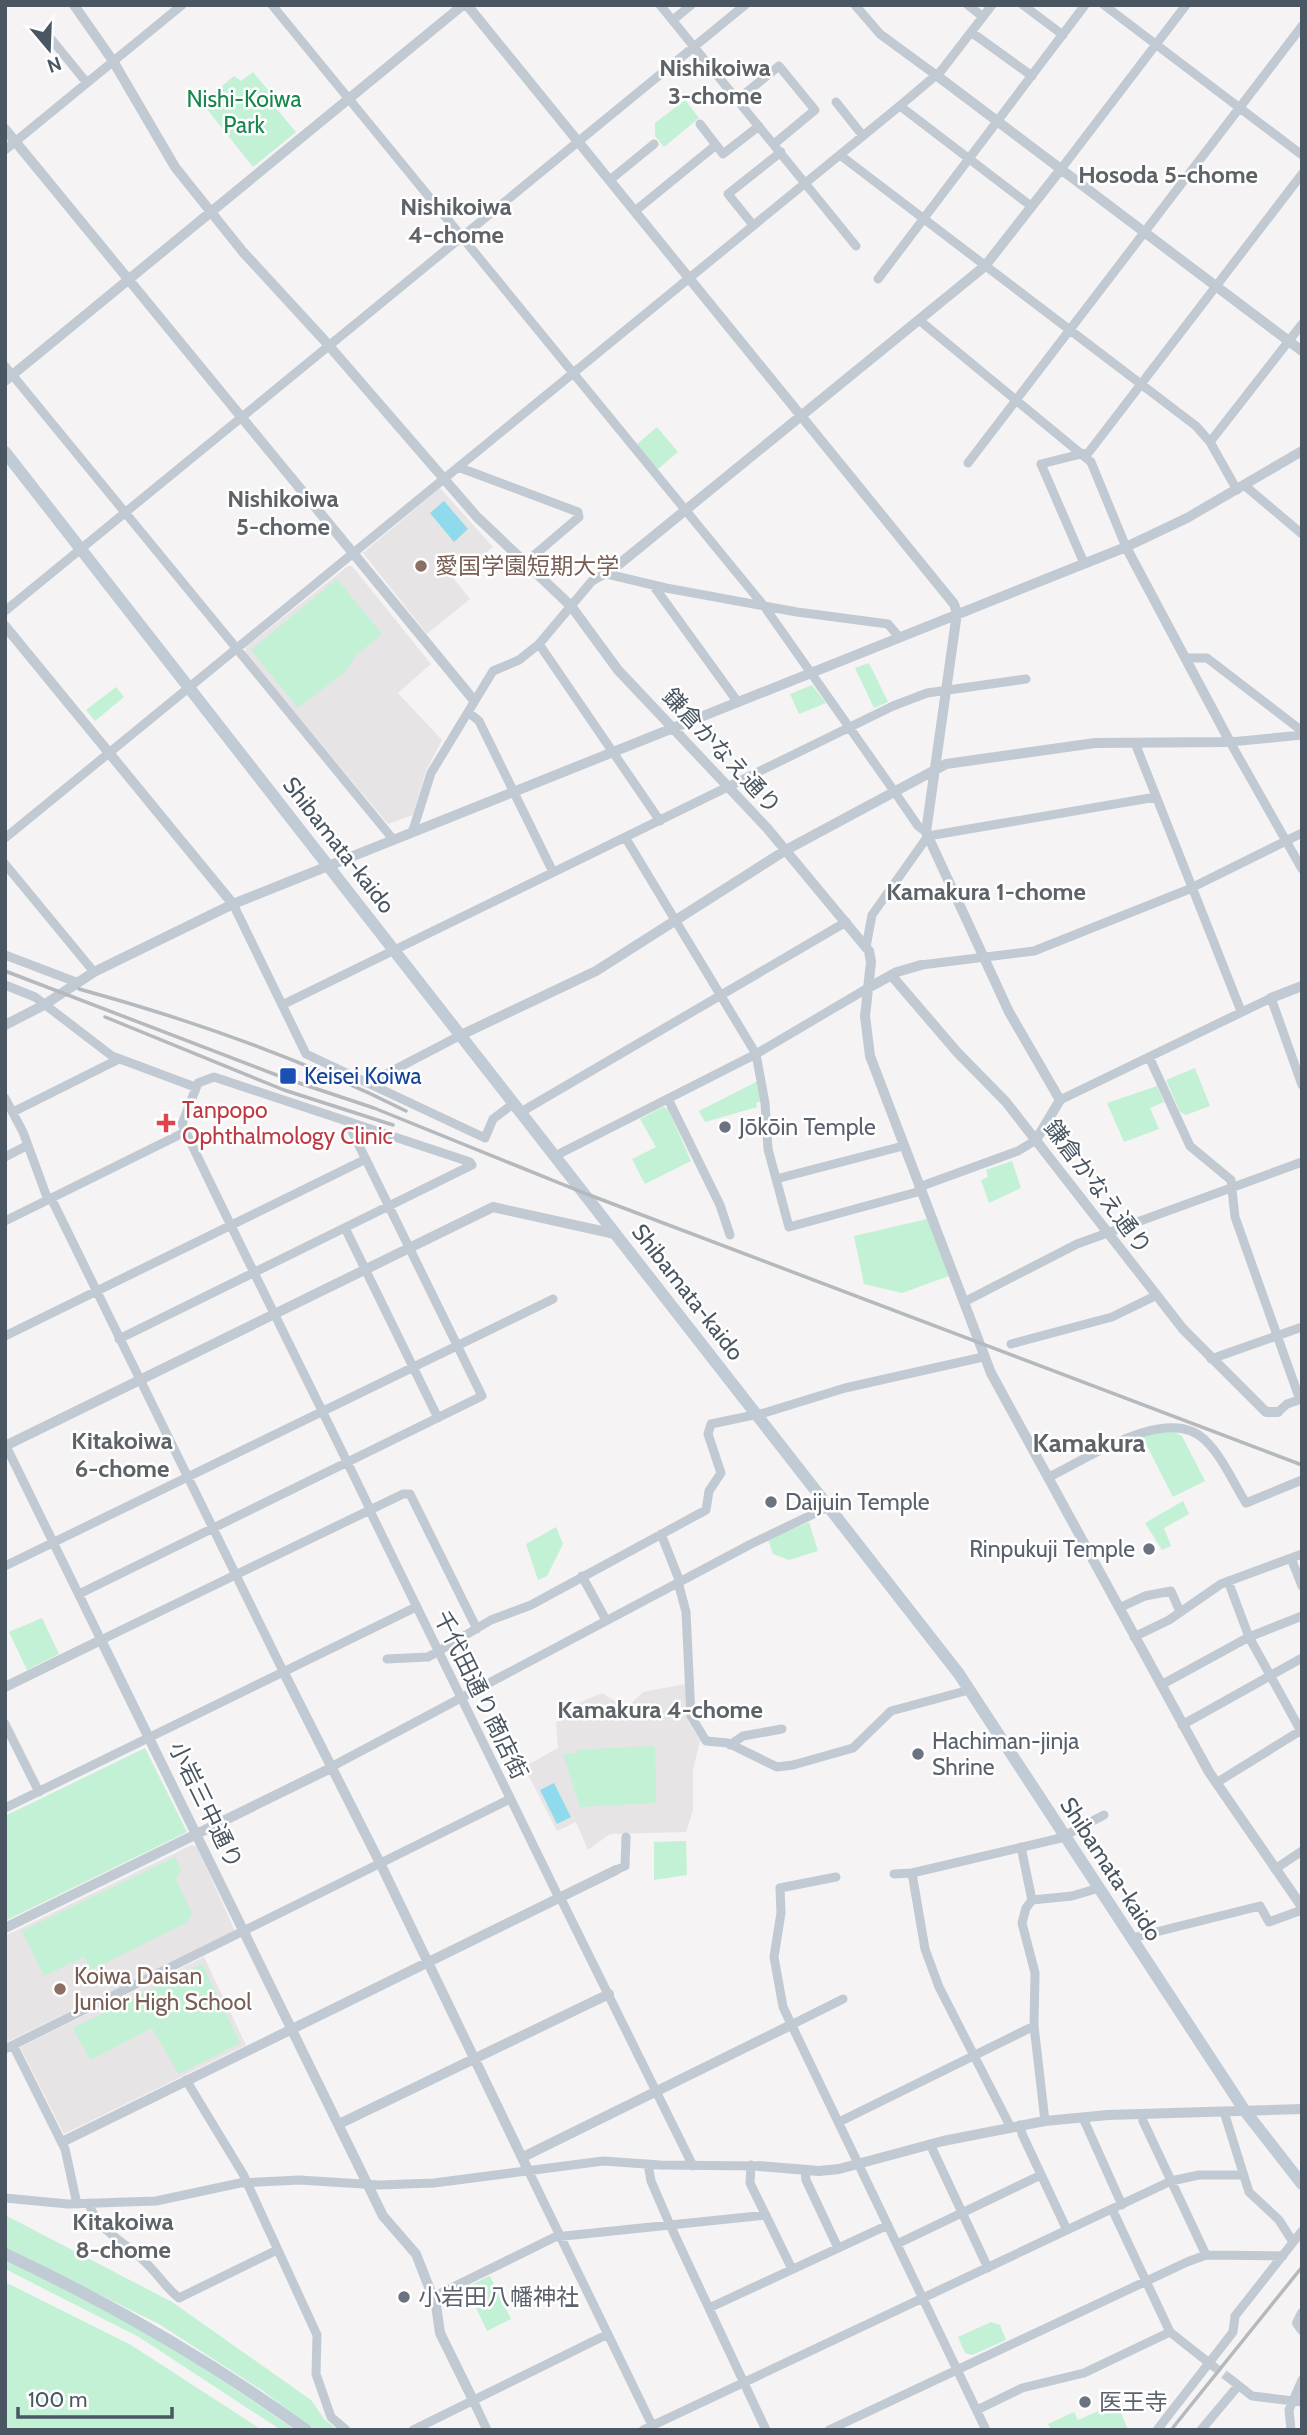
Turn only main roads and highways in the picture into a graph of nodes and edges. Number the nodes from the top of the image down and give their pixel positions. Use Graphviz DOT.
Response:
graph roads {
  1 [pos="5,452"];
  2 [pos="1302,2184"];
  3 [pos="5,2254"];
  4 [pos="306,2430"];
  1 -- 2 [label="main road, Shibamata-kaido"];
  3 -- 4 [label="main road"];
}
